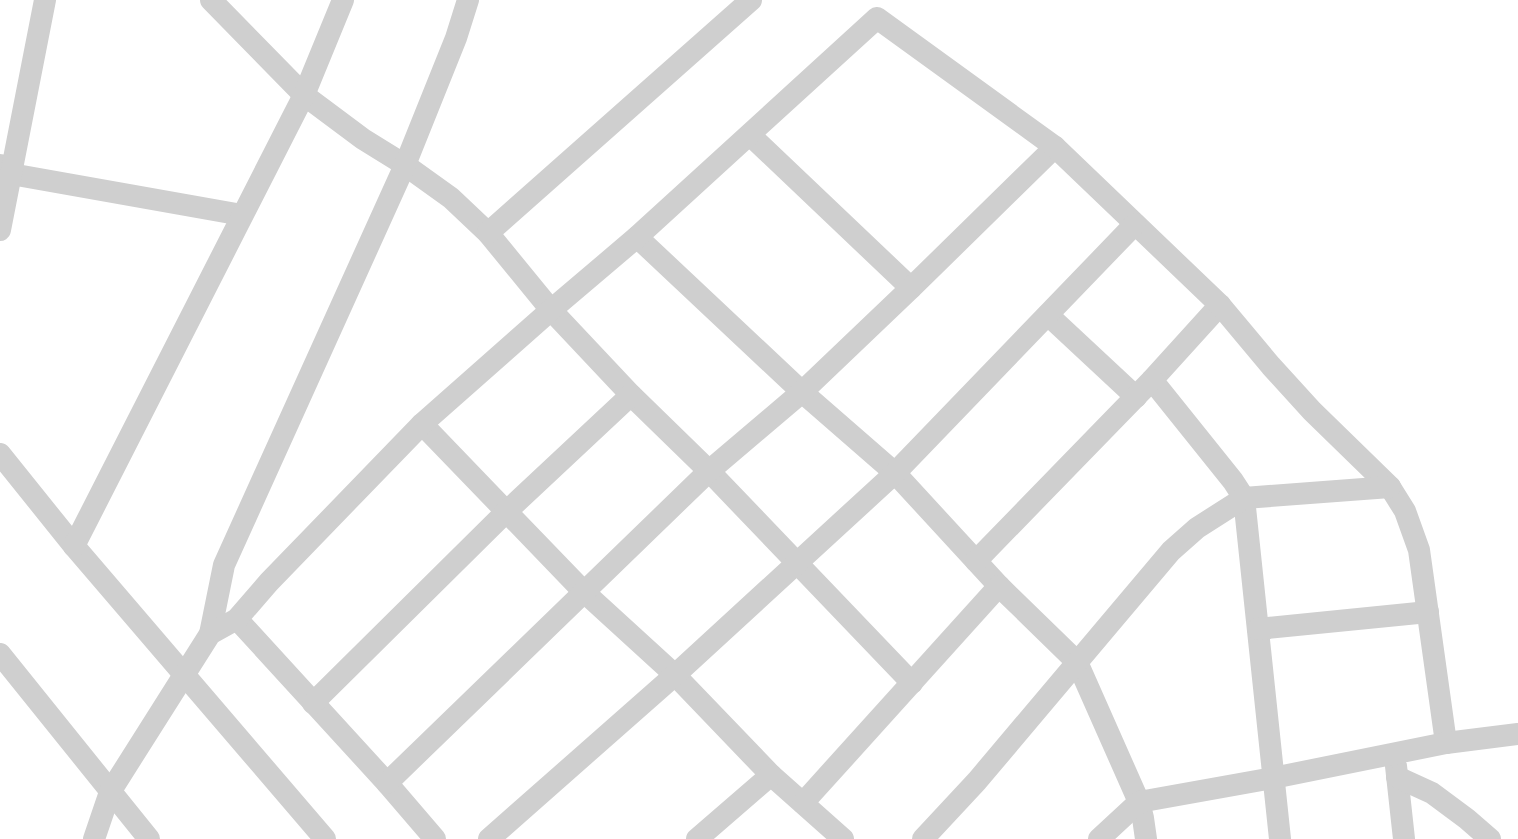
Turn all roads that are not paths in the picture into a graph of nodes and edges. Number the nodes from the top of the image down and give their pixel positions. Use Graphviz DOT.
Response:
graph roads {
  1 [pos="45,0"];
  2 [pos="211,0"];
  3 [pos="343,0"];
  4 [pos="468,0"];
  5 [pos="751,0"];
  6 [pos="304,95"];
  7 [pos="750,134"];
  8 [pos="1055,147"];
  9 [pos="405,165"];
  10 [pos="6,170"];
  11 [pos="242,215"];
  12 [pos="1136,224"];
  13 [pos="0,230"];
  14 [pos="488,233"];
  15 [pos="637,237"];
  16 [pos="911,288"];
  17 [pos="1220,305"];
  18 [pos="551,310"];
  19 [pos="1048,315"];
  20 [pos="1152,380"];
  21 [pos="802,392"];
  22 [pos="631,395"];
  23 [pos="1136,397"];
  24 [pos="422,424"];
  25 [pos="0,454"];
  26 [pos="709,470"];
  27 [pos="895,473"];
  28 [pos="1390,487"];
  29 [pos="1244,498"];
  30 [pos="506,512"];
  31 [pos="74,546"];
  32 [pos="976,561"];
  33 [pos="797,563"];
  34 [pos="999,586"];
  35 [pos="583,591"];
  36 [pos="1428,612"];
  37 [pos="237,619"];
  38 [pos="1258,629"];
  39 [pos="210,634"];
  40 [pos="0,654"];
  41 [pos="1077,662"];
  42 [pos="675,675"];
  43 [pos="184,676"];
  44 [pos="912,683"];
  45 [pos="312,703"];
  46 [pos="1518,734"];
  47 [pos="1446,743"];
  48 [pos="1394,753"];
  49 [pos="771,775"];
  50 [pos="1397,777"];
  51 [pos="1273,778"];
  52 [pos="387,783"];
  53 [pos="110,792"];
  54 [pos="1138,802"];
  55 [pos="803,803"];
  56 [pos="94,839"];
  57 [pos="149,839"];
  58 [pos="325,839"];
  59 [pos="435,839"];
  60 [pos="489,839"];
  61 [pos="697,839"];
  62 [pos="843,839"];
  63 [pos="922,839"];
  64 [pos="1099,839"];
  65 [pos="1146,839"];
  66 [pos="1280,839"];
  67 [pos="1404,839"];
  68 [pos="1490,839"];
  1 -- 10 [label="street"];
  2 -- 6 [label="street"];
  3 -- 6 [label="street"];
  4 -- 9 [label="street"];
  5 -- 14 [label="street"];
  6 -- 9 [label="street"];
  6 -- 11 [label="street"];
  7 -- 8 [label="street"];
  7 -- 15 [label="street"];
  7 -- 16 [label="street"];
  8 -- 12 [label="street"];
  8 -- 16 [label="street"];
  9 -- 14 [label="street"];
  9 -- 39 [label="street"];
  10 -- 11 [label="street"];
  10 -- 13 [label="street"];
  11 -- 31 [label="street"];
  12 -- 17 [label="street"];
  12 -- 19 [label="street"];
  14 -- 18 [label="street"];
  15 -- 18 [label="street"];
  15 -- 21 [label="street"];
  16 -- 21 [label="street"];
  17 -- 20 [label="street"];
  17 -- 28 [label="street"];
  18 -- 22 [label="street"];
  18 -- 24 [label="street"];
  19 -- 23 [label="street"];
  19 -- 27 [label="street"];
  20 -- 23 [label="street"];
  20 -- 29 [label="street"];
  21 -- 26 [label="street"];
  21 -- 27 [label="street"];
  22 -- 26 [label="street"];
  22 -- 30 [label="street"];
  23 -- 32 [label="street"];
  24 -- 30 [label="street"];
  24 -- 37 [label="street"];
  25 -- 31 [label="street"];
  26 -- 33 [label="street"];
  26 -- 35 [label="street"];
  27 -- 32 [label="street"];
  27 -- 33 [label="street"];
  28 -- 29 [label="street"];
  28 -- 36 [label="street"];
  29 -- 38 [label="street"];
  29 -- 41 [label="street"];
  30 -- 35 [label="street"];
  30 -- 45 [label="street"];
  31 -- 43 [label="street"];
  32 -- 34 [label="street"];
  33 -- 42 [label="street"];
  33 -- 44 [label="street"];
  34 -- 41 [label="street"];
  34 -- 44 [label="street"];
  35 -- 42 [label="street"];
  35 -- 52 [label="street"];
  36 -- 38 [label="street"];
  36 -- 47 [label="street"];
  37 -- 39 [label="street"];
  37 -- 45 [label="street"];
  38 -- 51 [label="street"];
  39 -- 43 [label="street"];
  40 -- 53 [label="street"];
  41 -- 54 [label="street"];
  41 -- 63 [label="street"];
  42 -- 49 [label="street"];
  42 -- 60 [label="street"];
  43 -- 53 [label="street"];
  43 -- 58 [label="street"];
  44 -- 55 [label="street"];
  45 -- 52 [label="street"];
  46 -- 47 [label="street"];
  47 -- 48 [label="street"];
  48 -- 50 [label="street"];
  48 -- 51 [label="street"];
  49 -- 55 [label="street"];
  49 -- 61 [label="street"];
  50 -- 67 [label="street"];
  50 -- 68 [label="street"];
  51 -- 54 [label="street"];
  51 -- 66 [label="street"];
  52 -- 59 [label="street"];
  53 -- 56 [label="street"];
  53 -- 57 [label="street"];
  54 -- 64 [label="street"];
  54 -- 65 [label="street"];
  55 -- 62 [label="street"];
}
